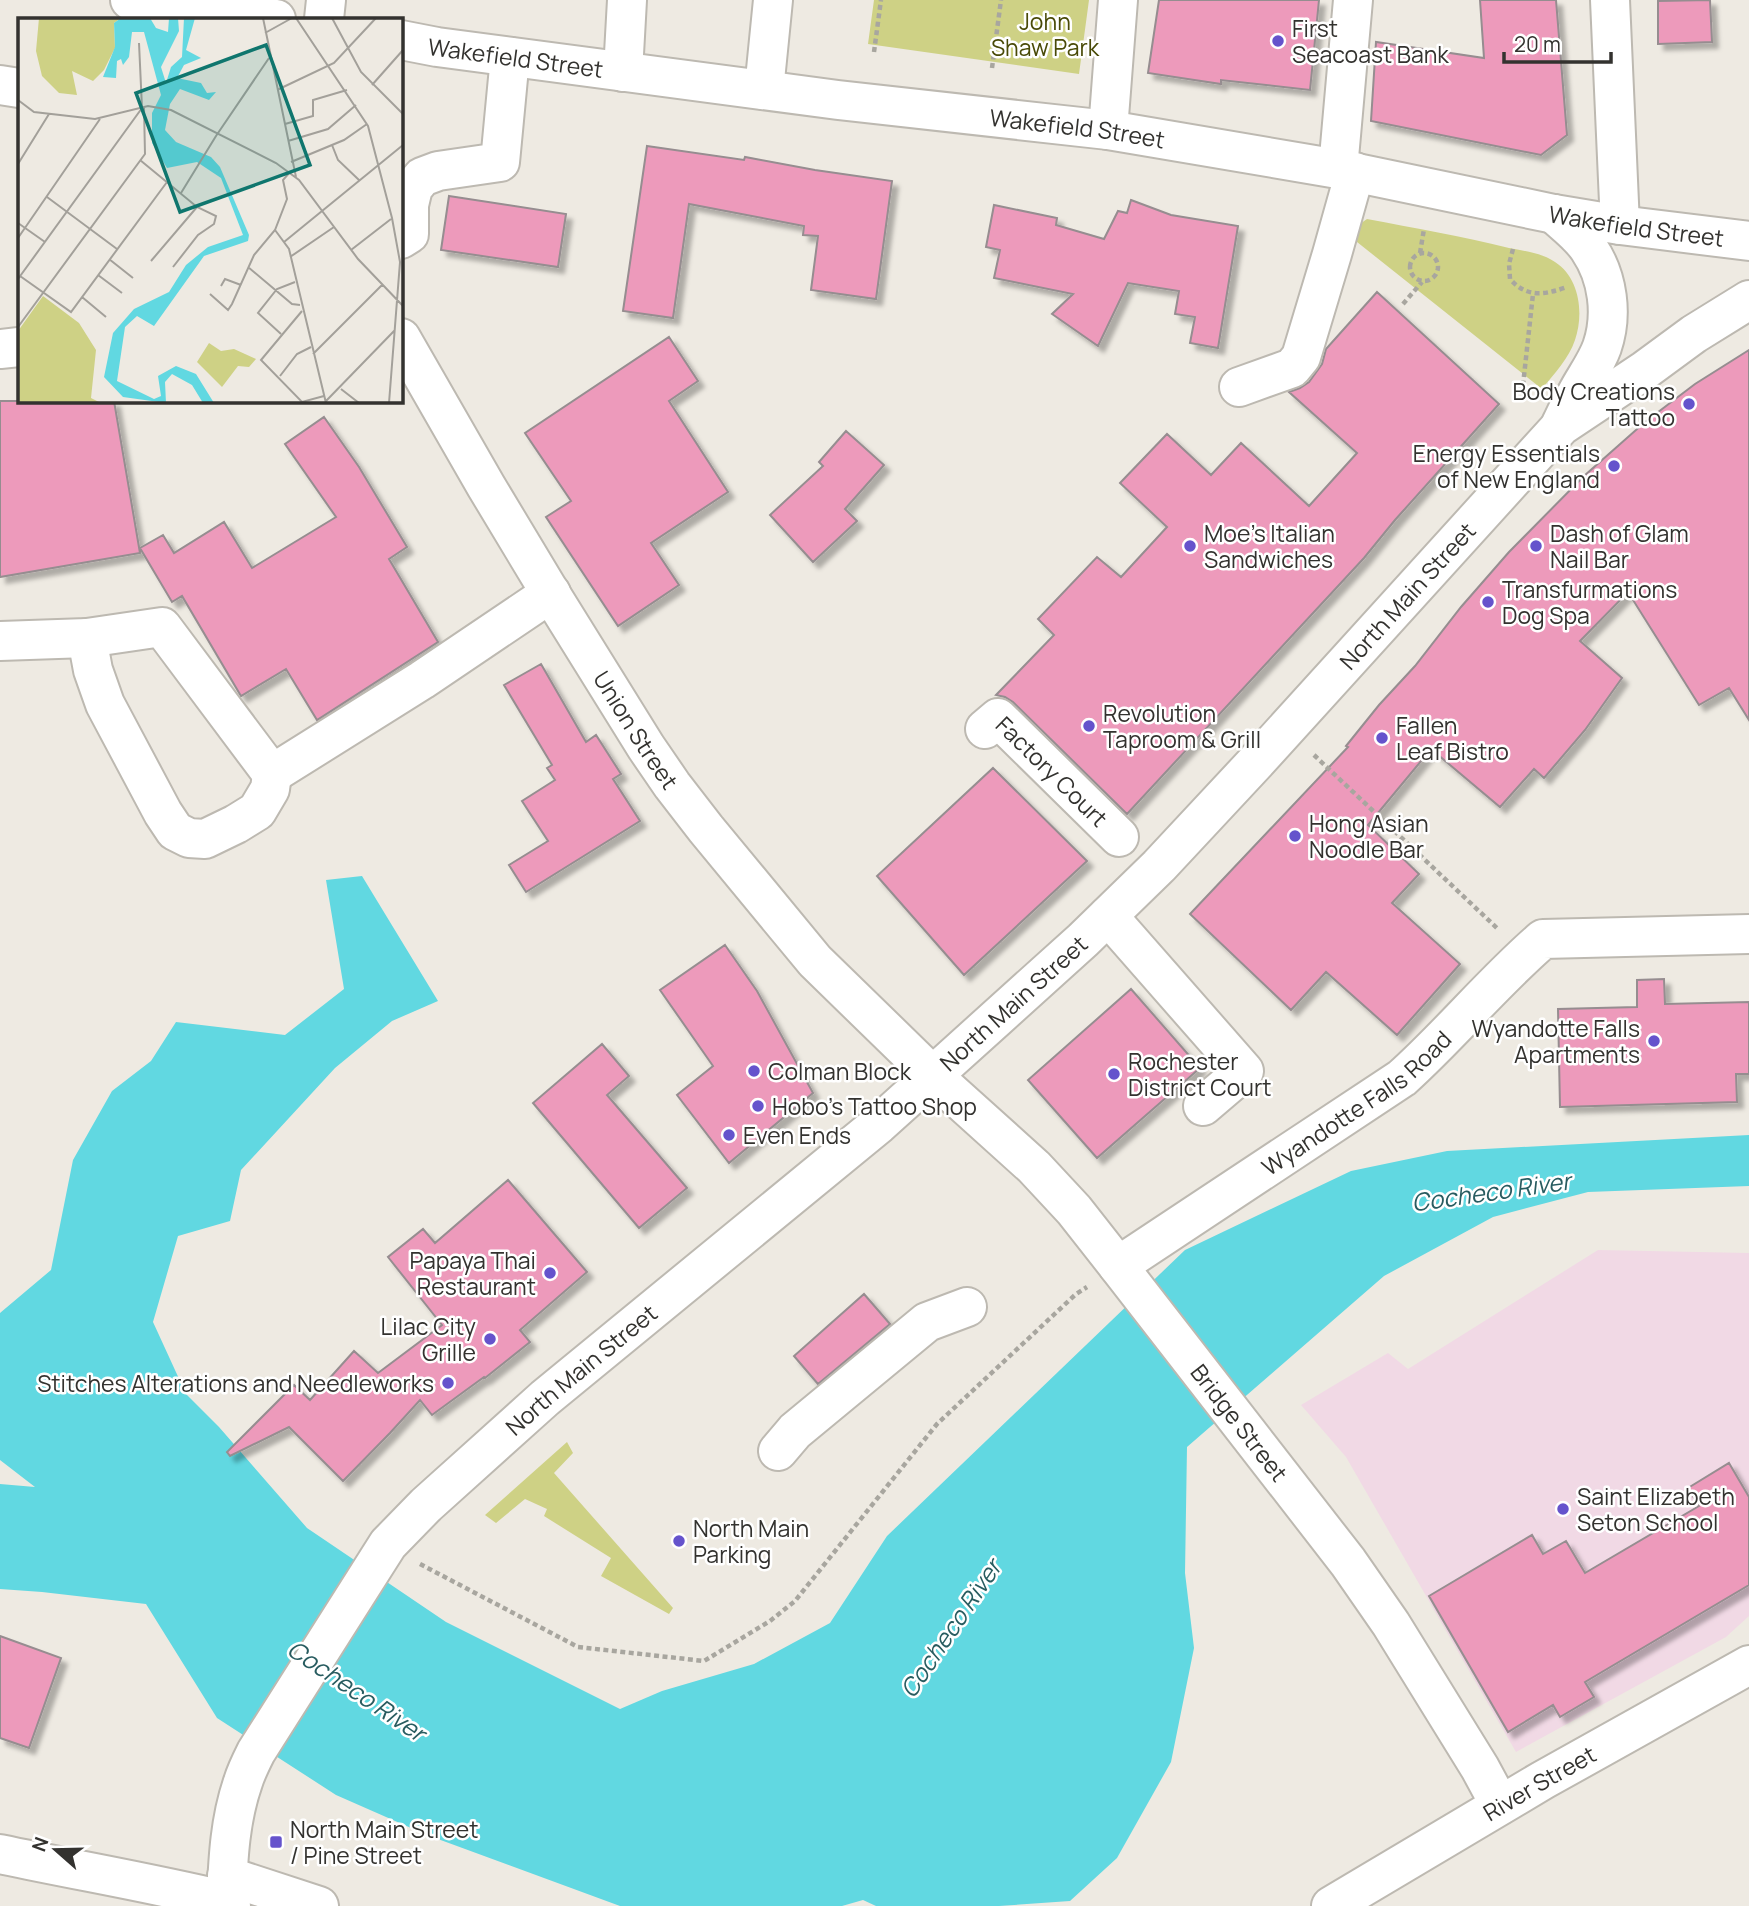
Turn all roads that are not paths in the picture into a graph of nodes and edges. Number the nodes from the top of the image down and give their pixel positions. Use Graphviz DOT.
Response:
graph roads {
  1 [pos="326,0"];
  2 [pos="627,0"];
  3 [pos="773,0"];
  4 [pos="1118,0"];
  5 [pos="1353,0"];
  6 [pos="1610,0"];
  7 [pos="147,7"];
  8 [pos="265,18"];
  9 [pos="324,18"];
  10 [pos="413,48"];
  11 [pos="510,57"];
  12 [pos="622,72"];
  13 [pos="0,85"];
  14 [pos="18,88"];
  15 [pos="764,90"];
  16 [pos="1108,130"];
  17 [pos="1347,171"];
  18 [pos="1554,214"];
  19 [pos="1620,225"];
  20 [pos="402,238"];
  21 [pos="1749,241"];
  22 [pos="1749,300"];
  23 [pos="402,340"];
  24 [pos="18,346"];
  25 [pos="0,349"];
  26 [pos="1240,387"];
  27 [pos="1561,426"];
  28 [pos="551,593"];
  29 [pos="87,638"];
  30 [pos="0,641"];
  31 [pos="985,729"];
  32 [pos="272,774"];
  33 [pos="1119,837"];
  34 [pos="1108,916"];
  35 [pos="1749,934"];
  36 [pos="933,1076"];
  37 [pos="1203,1106"];
  38 [pos="1113,1276"];
  39 [pos="967,1307"];
  40 [pos="778,1451"];
  41 [pos="1749,1665"];
  42 [pos="1500,1805"];
  43 [pos="0,1854"];
  44 [pos="228,1897"];
  45 [pos="319,1906"];
  46 [pos="1331,1906"];
  1 -- 9 [label="main road"];
  2 -- 12 [label="main road"];
  3 -- 15 [label="main road"];
  4 -- 16 [label="main road"];
  5 -- 17 [label="main road"];
  6 -- 19 [label="main road"];
  7 -- 8 [label="main road"];
  10 -- 11 [label="main road, Wakefield Street"];
  11 -- 12 [label="main road, Wakefield Street"];
  11 -- 20 [label="main road"];
  12 -- 15 [label="main road, Wakefield Street"];
  13 -- 14 [label="main road"];
  15 -- 16 [label="main road, Wakefield Street"];
  16 -- 17 [label="main road, Wakefield Street"];
  17 -- 18 [label="main road, Wakefield Street"];
  17 -- 26 [label="main road"];
  18 -- 19 [label="main road, Wakefield Street"];
  18 -- 27 [label="main road"];
  19 -- 21 [label="main road, Wakefield Street"];
  22 -- 27 [label="main road, North Main Street"];
  23 -- 28 [label="main road, Union Street"];
  24 -- 25 [label="main road"];
  27 -- 34 [label="main road, North Main Street"];
  28 -- 32 [label="main road"];
  28 -- 36 [label="main road, Union Street"];
  29 -- 30 [label="main road"];
  29 -- 32 [label="main road"];
  29 -- 32 [label="main road"];
  31 -- 33 [label="main road, Factory Court"];
  34 -- 36 [label="main road, North Main Street"];
  34 -- 37 [label="main road"];
  35 -- 38 [label="main road, Wyandotte Falls Road"];
  36 -- 38 [label="main road, Bridge Street"];
  36 -- 44 [label="main road, North Main Street"];
  38 -- 42 [label="main road, Bridge Street"];
  39 -- 40 [label="main road"];
  41 -- 42 [label="main road, River Street"];
  42 -- 46 [label="main road, River Street"];
  43 -- 44 [label="main road"];
  44 -- 45 [label="main road"];
}
